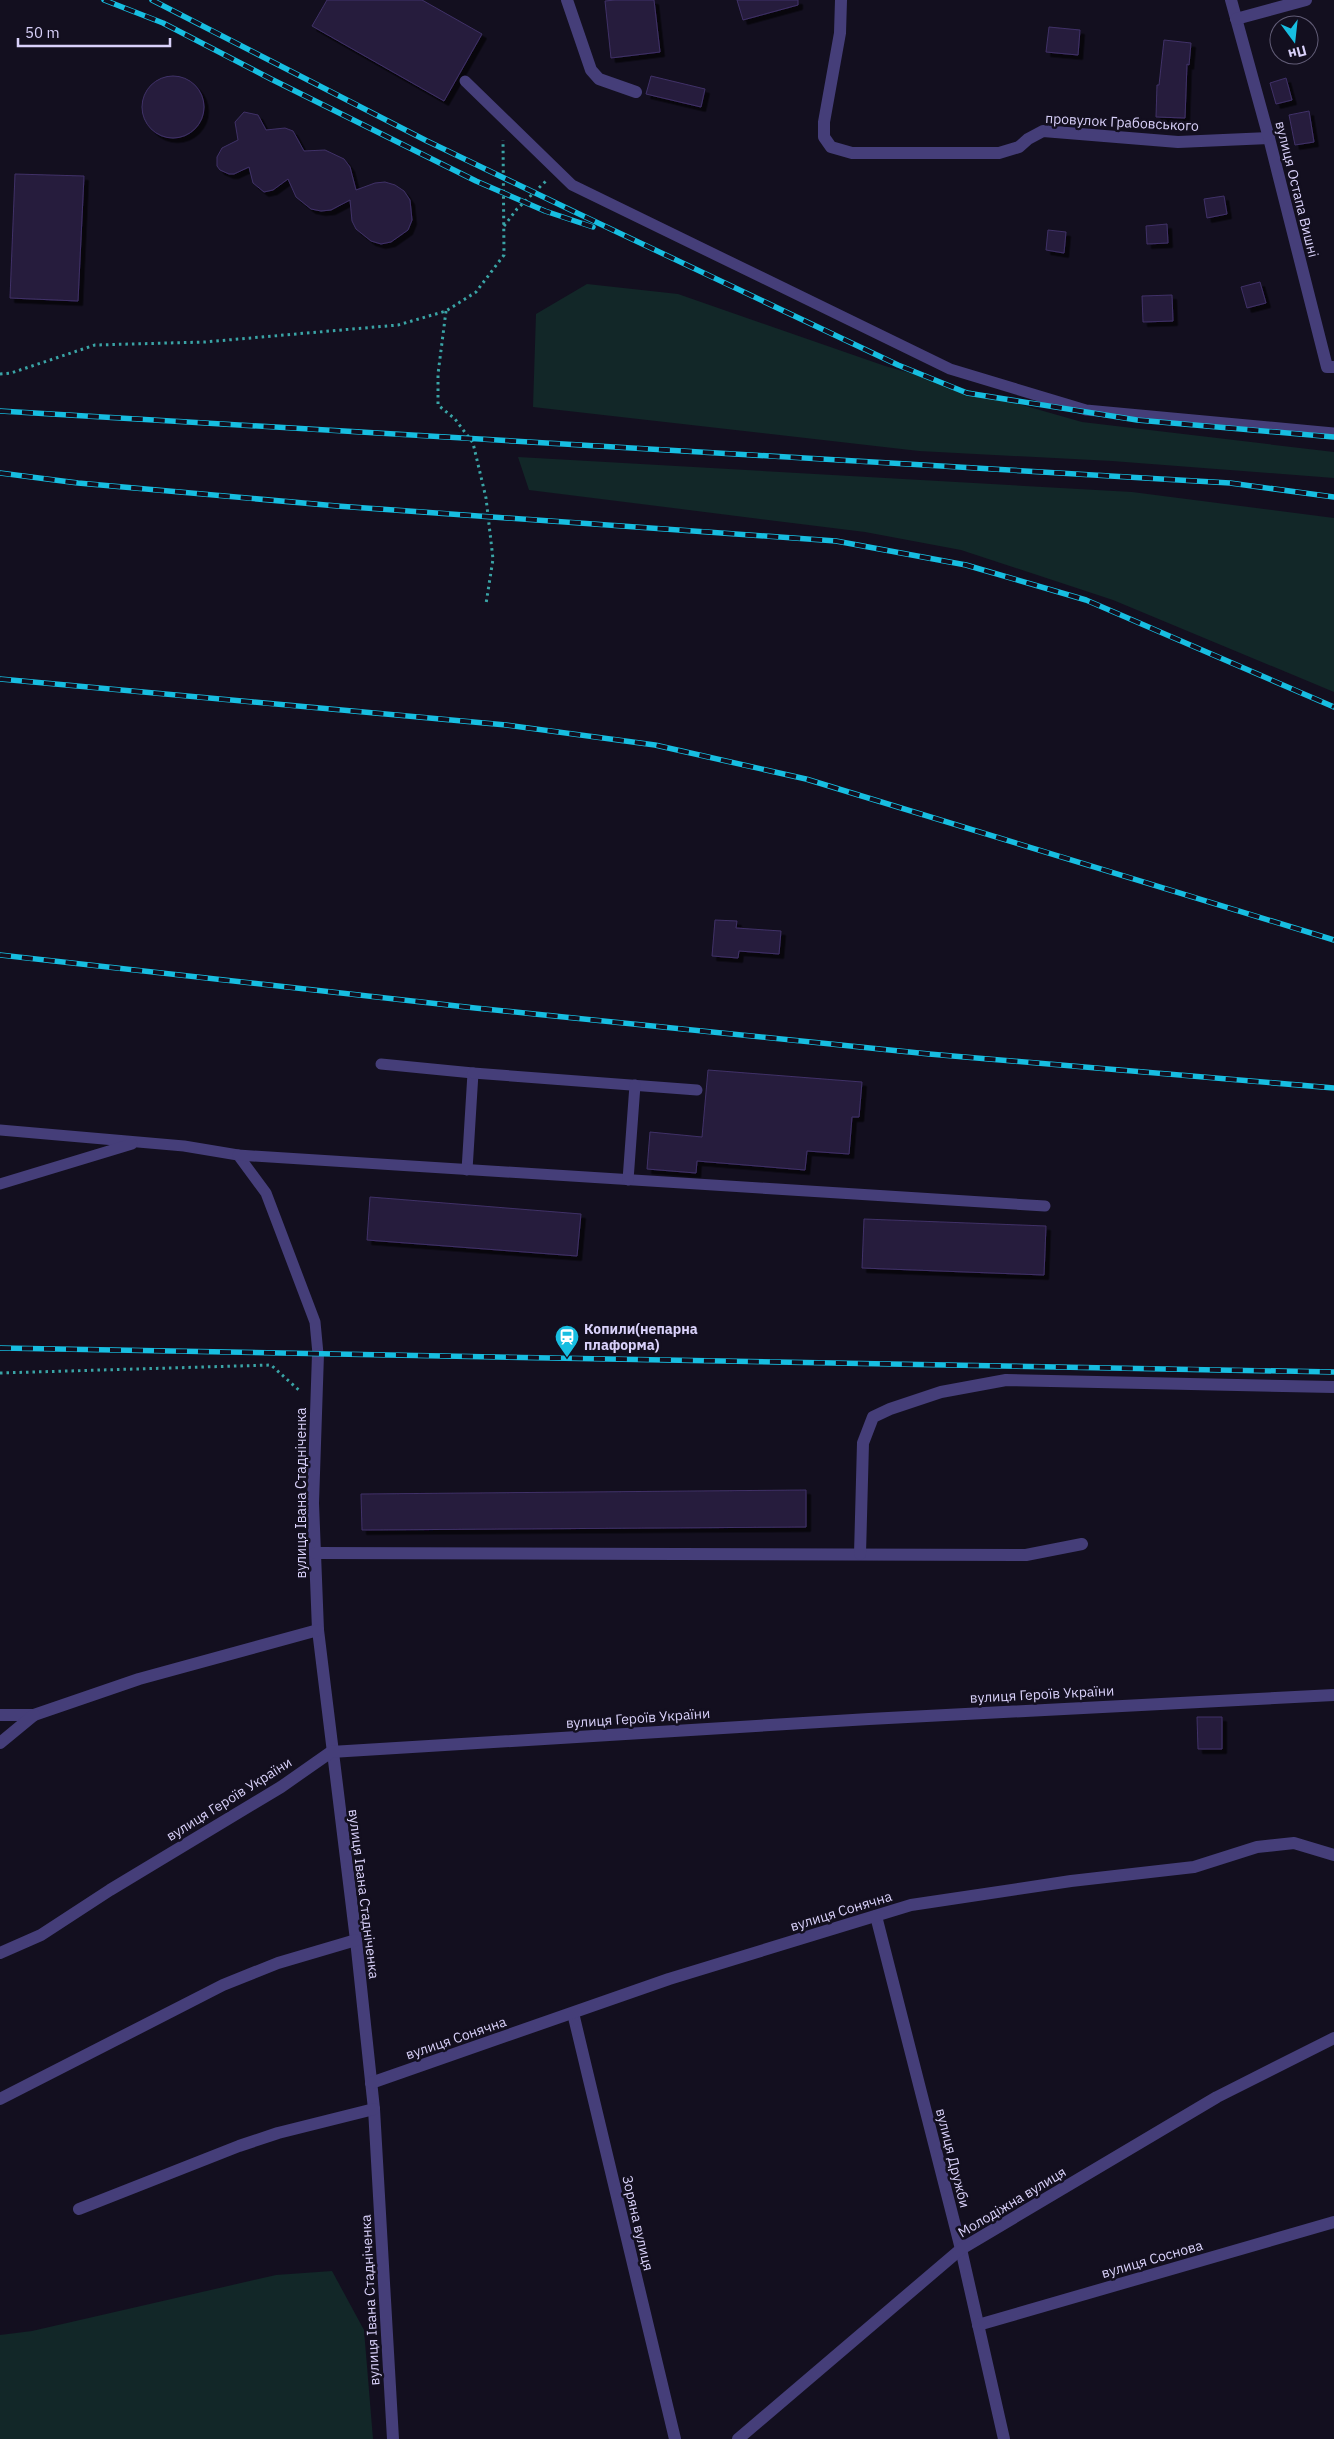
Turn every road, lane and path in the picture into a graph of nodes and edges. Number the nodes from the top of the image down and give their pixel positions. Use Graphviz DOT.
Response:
graph roads {
  1 [pos="567,0"];
  2 [pos="841,0"];
  3 [pos="1231,0"];
  4 [pos="1306,0"];
  5 [pos="1236,19"];
  6 [pos="465,81"];
  7 [pos="636,92"];
  8 [pos="503,117"];
  9 [pos="1269,138"];
  10 [pos="557,170"];
  11 [pos="504,226"];
  12 [pos="446,311"];
  13 [pos="1330,367"];
  14 [pos="0,374"];
  15 [pos="1334,433"];
  16 [pos="486,604"];
  17 [pos="381,1064"];
  18 [pos="474,1073"];
  19 [pos="634,1085"];
  20 [pos="697,1090"];
  21 [pos="0,1130"];
  22 [pos="138,1142"];
  23 [pos="238,1155"];
  24 [pos="467,1170"];
  25 [pos="628,1180"];
  26 [pos="0,1184"];
  27 [pos="1045,1206"];
  28 [pos="318,1354"];
  29 [pos="0,1373"];
  30 [pos="1334,1387"];
  31 [pos="315,1405"];
  32 [pos="1082,1544"];
  33 [pos="315,1553"];
  34 [pos="860,1554"];
  35 [pos="318,1630"];
  36 [pos="1334,1694"];
  37 [pos="0,1715"];
  38 [pos="34,1715"];
  39 [pos="0,1743"];
  40 [pos="331,1752"];
  41 [pos="1334,1855"];
  42 [pos="876,1916"];
  43 [pos="356,1940"];
  44 [pos="0,1953"];
  45 [pos="573,2013"];
  46 [pos="1334,2038"];
  47 [pos="371,2083"];
  48 [pos="0,2098"];
  49 [pos="374,2109"];
  50 [pos="79,2209"];
  51 [pos="1334,2222"];
  52 [pos="961,2249"];
  53 [pos="978,2325"];
  54 [pos="394,2439"];
  55 [pos="675,2439"];
  56 [pos="738,2439"];
  57 [pos="1004,2439"];
  1 -- 7 [label="street"];
  2 -- 9 [label="street, провулок Грабовського"];
  3 -- 5 [label="street, вулиця Остапа Вишні"];
  4 -- 5 [label="street"];
  5 -- 9 [label="street, вулиця Остапа Вишні"];
  6 -- 8 [label="lane"];
  8 -- 10 [label="lane"];
  8 -- 11 [label="path"];
  9 -- 13 [label="street, вулиця Остапа Вишні"];
  10 -- 11 [label="path"];
  10 -- 15 [label="lane"];
  11 -- 12 [label="path"];
  12 -- 14 [label="path"];
  12 -- 16 [label="path"];
  17 -- 18 [label="lane"];
  18 -- 19 [label="lane"];
  18 -- 24 [label="lane"];
  19 -- 20 [label="lane"];
  19 -- 25 [label="lane"];
  21 -- 22 [label="lane"];
  22 -- 23 [label="lane"];
  22 -- 26 [label="lane"];
  23 -- 24 [label="lane"];
  23 -- 28 [label="lane"];
  24 -- 25 [label="lane"];
  25 -- 27 [label="lane"];
  28 -- 31 [label="street, вулиця Івана Стадніченка"];
  29 -- 31 [label="path"];
  30 -- 34 [label="street"];
  31 -- 33 [label="street, вулиця Івана Стадніченка"];
  32 -- 34 [label="street"];
  33 -- 34 [label="street"];
  33 -- 35 [label="street, вулиця Івана Стадніченка"];
  35 -- 38 [label="street"];
  35 -- 40 [label="street, вулиця Івана Стадніченка"];
  36 -- 40 [label="street, вулиця Героїв України"];
  37 -- 38 [label="street"];
  38 -- 39 [label="street"];
  40 -- 43 [label="street, вулиця Івана Стадніченка"];
  40 -- 44 [label="street, вулиця Героїв України"];
  41 -- 42 [label="street, вулиця Сонячна"];
  42 -- 45 [label="street, вулиця Сонячна"];
  42 -- 52 [label="street, вулиця Дружби"];
  43 -- 47 [label="street, вулиця Івана Стадніченка"];
  43 -- 48 [label="street"];
  45 -- 47 [label="street, вулиця Сонячна"];
  45 -- 55 [label="street, Зоряна вулиця"];
  46 -- 52 [label="street, Молодіжна вулиця"];
  47 -- 49 [label="street, вулиця Івана Стадніченка"];
  49 -- 50 [label="street"];
  49 -- 54 [label="street, вулиця Івана Стадніченка"];
  51 -- 53 [label="street, вулиця Соснова"];
  52 -- 53 [label="street, вулиця Дружби"];
  52 -- 56 [label="street, Молодіжна вулиця"];
  53 -- 57 [label="street, вулиця Дружби"];
}
